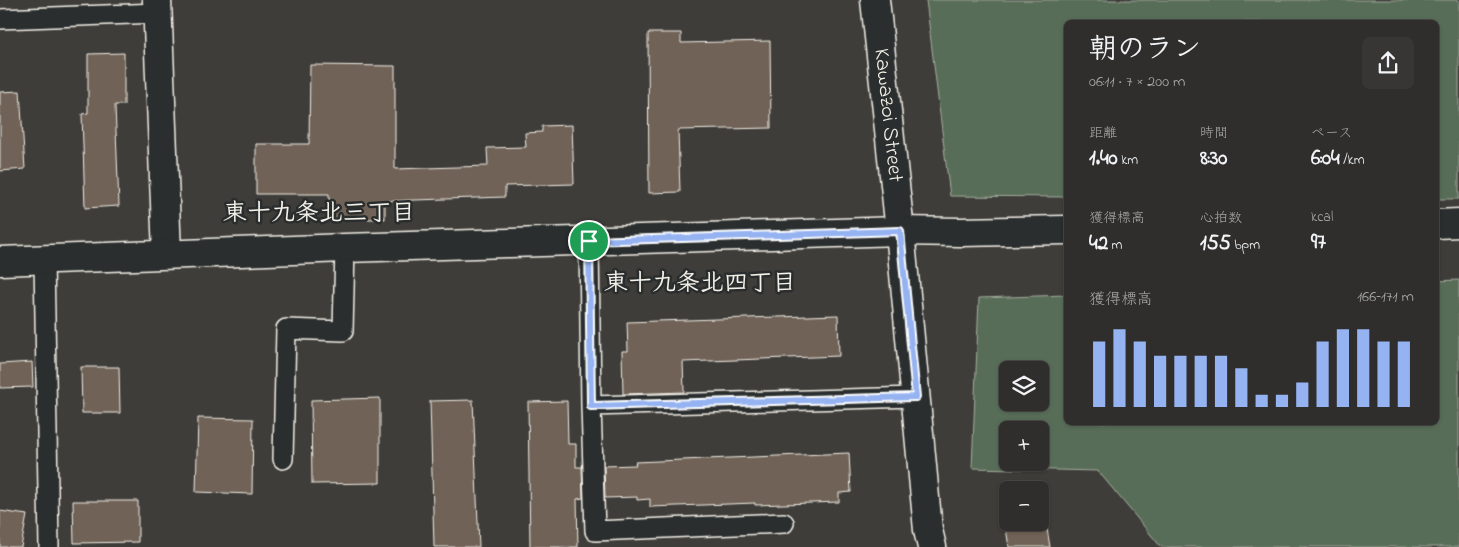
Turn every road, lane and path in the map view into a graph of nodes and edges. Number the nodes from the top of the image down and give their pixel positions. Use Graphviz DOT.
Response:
graph roads {
  1 [pos="875,0"];
  2 [pos="157,7"];
  3 [pos="0,19"];
  4 [pos="1459,223"];
  5 [pos="1439,224"];
  6 [pos="1064,230"];
  7 [pos="900,231"];
  8 [pos="589,241"];
  9 [pos="345,248"];
  10 [pos="167,254"];
  11 [pos="44,259"];
  12 [pos="0,261"];
  13 [pos="916,397"];
  14 [pos="591,406"];
  15 [pos="283,459"];
  16 [pos="784,523"];
  17 [pos="49,547"];
  18 [pos="932,547"];
  1 -- 7 [label="street, Kawazoi Street"];
  2 -- 3 [label="lane"];
  2 -- 10 [label="street"];
  4 -- 5 [label="street"];
  6 -- 7 [label="street"];
  7 -- 8 [label="street"];
  7 -- 13 [label="street, Kawazoi Street"];
  8 -- 9 [label="street"];
  8 -- 14 [label="lane"];
  9 -- 10 [label="street"];
  9 -- 15 [label="lane"];
  10 -- 11 [label="street"];
  11 -- 12 [label="street"];
  11 -- 17 [label="lane"];
  13 -- 14 [label="lane"];
  13 -- 18 [label="street, Kawazoi Street"];
  14 -- 16 [label="lane"];
}
